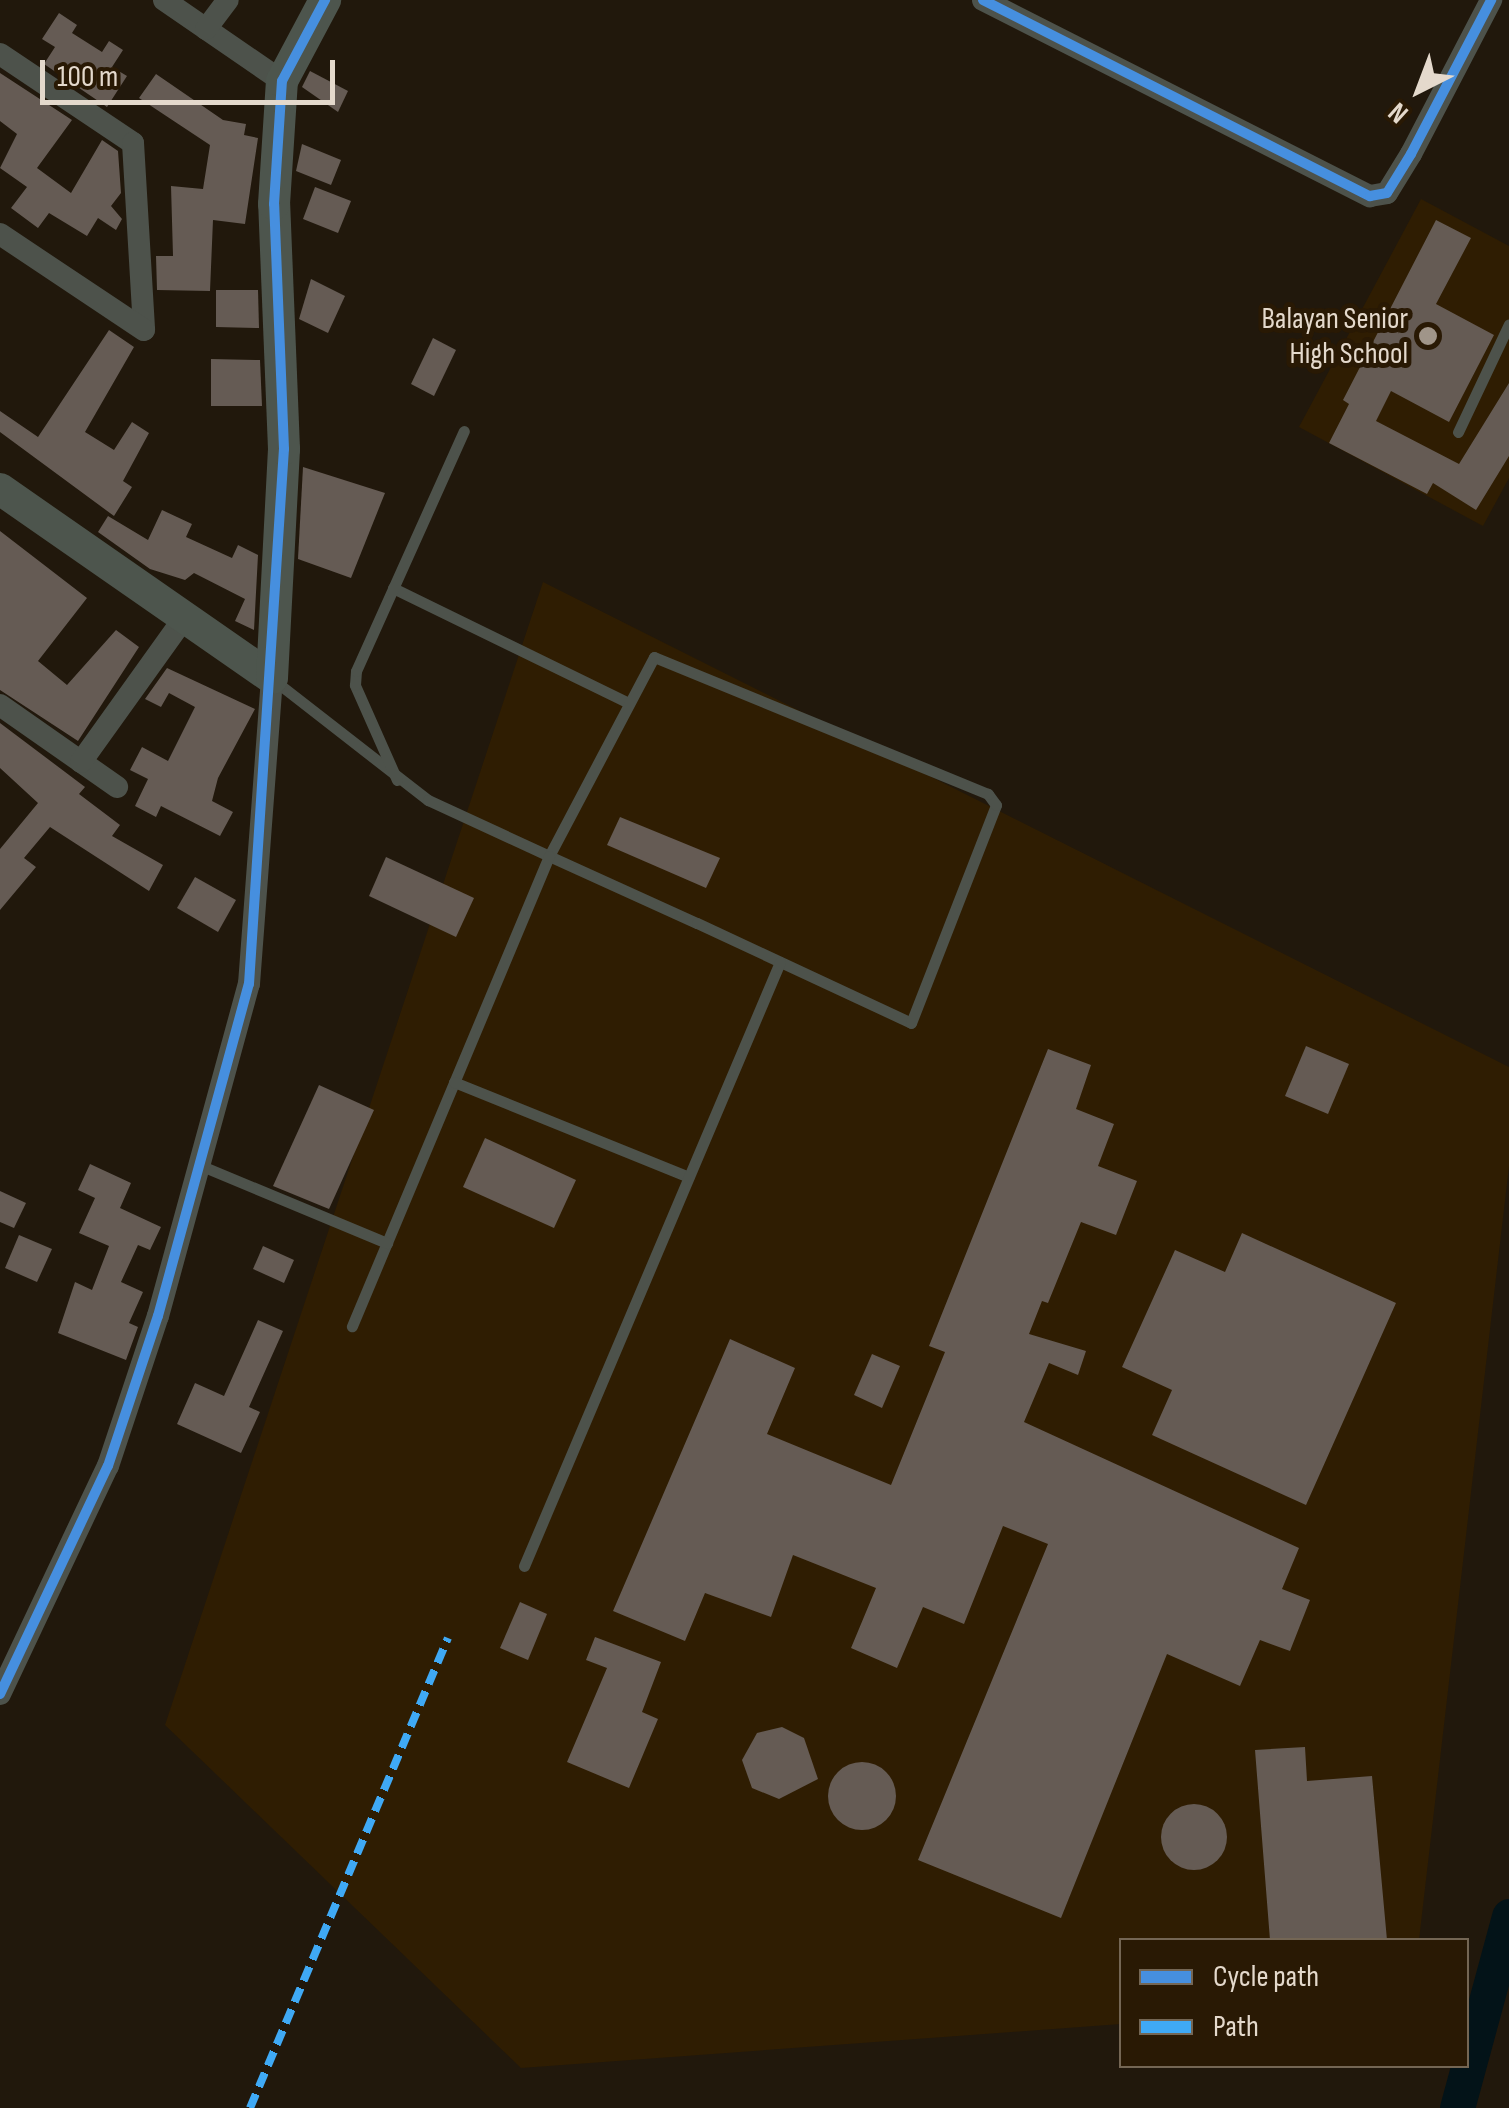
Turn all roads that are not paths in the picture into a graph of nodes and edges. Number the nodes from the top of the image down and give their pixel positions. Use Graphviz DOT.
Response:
graph roads {
  1 [pos="164,0"];
  2 [pos="228,0"];
  3 [pos="325,0"];
  4 [pos="983,0"];
  5 [pos="1491,0"];
  6 [pos="206,29"];
  7 [pos="0,54"];
  8 [pos="282,81"];
  9 [pos="0,234"];
  10 [pos="1509,324"];
  11 [pos="464,431"];
  12 [pos="1458,432"];
  13 [pos="0,489"];
  14 [pos="393,588"];
  15 [pos="185,617"];
  16 [pos="272,678"];
  17 [pos="625,702"];
  18 [pos="0,705"];
  19 [pos="81,762"];
  20 [pos="398,782"];
  21 [pos="116,787"];
  22 [pos="549,856"];
  23 [pos="780,962"];
  24 [pos="454,1082"];
  25 [pos="196,1164"];
  26 [pos="689,1177"];
  27 [pos="386,1243"];
  28 [pos="352,1326"];
  29 [pos="524,1566"];
  30 [pos="0,1694"];
  1 -- 6 [label="street"];
  2 -- 6 [label="street"];
  3 -- 8 [label="street"];
  4 -- 5 [label="street"];
  6 -- 8 [label="street"];
  7 -- 9 [label="street"];
  8 -- 16 [label="street"];
  10 -- 12 [label="lane"];
  11 -- 14 [label="lane"];
  13 -- 15 [label="street"];
  14 -- 17 [label="lane"];
  14 -- 20 [label="lane"];
  15 -- 16 [label="street"];
  15 -- 19 [label="street"];
  16 -- 20 [label="lane"];
  16 -- 25 [label="street"];
  17 -- 22 [label="lane"];
  17 -- 23 [label="lane"];
  18 -- 19 [label="street"];
  19 -- 21 [label="street"];
  20 -- 22 [label="lane"];
  22 -- 23 [label="lane"];
  22 -- 24 [label="lane"];
  23 -- 26 [label="lane"];
  24 -- 26 [label="lane"];
  24 -- 27 [label="lane"];
  25 -- 27 [label="lane"];
  25 -- 30 [label="street"];
  26 -- 29 [label="lane"];
  27 -- 28 [label="lane"];
}
